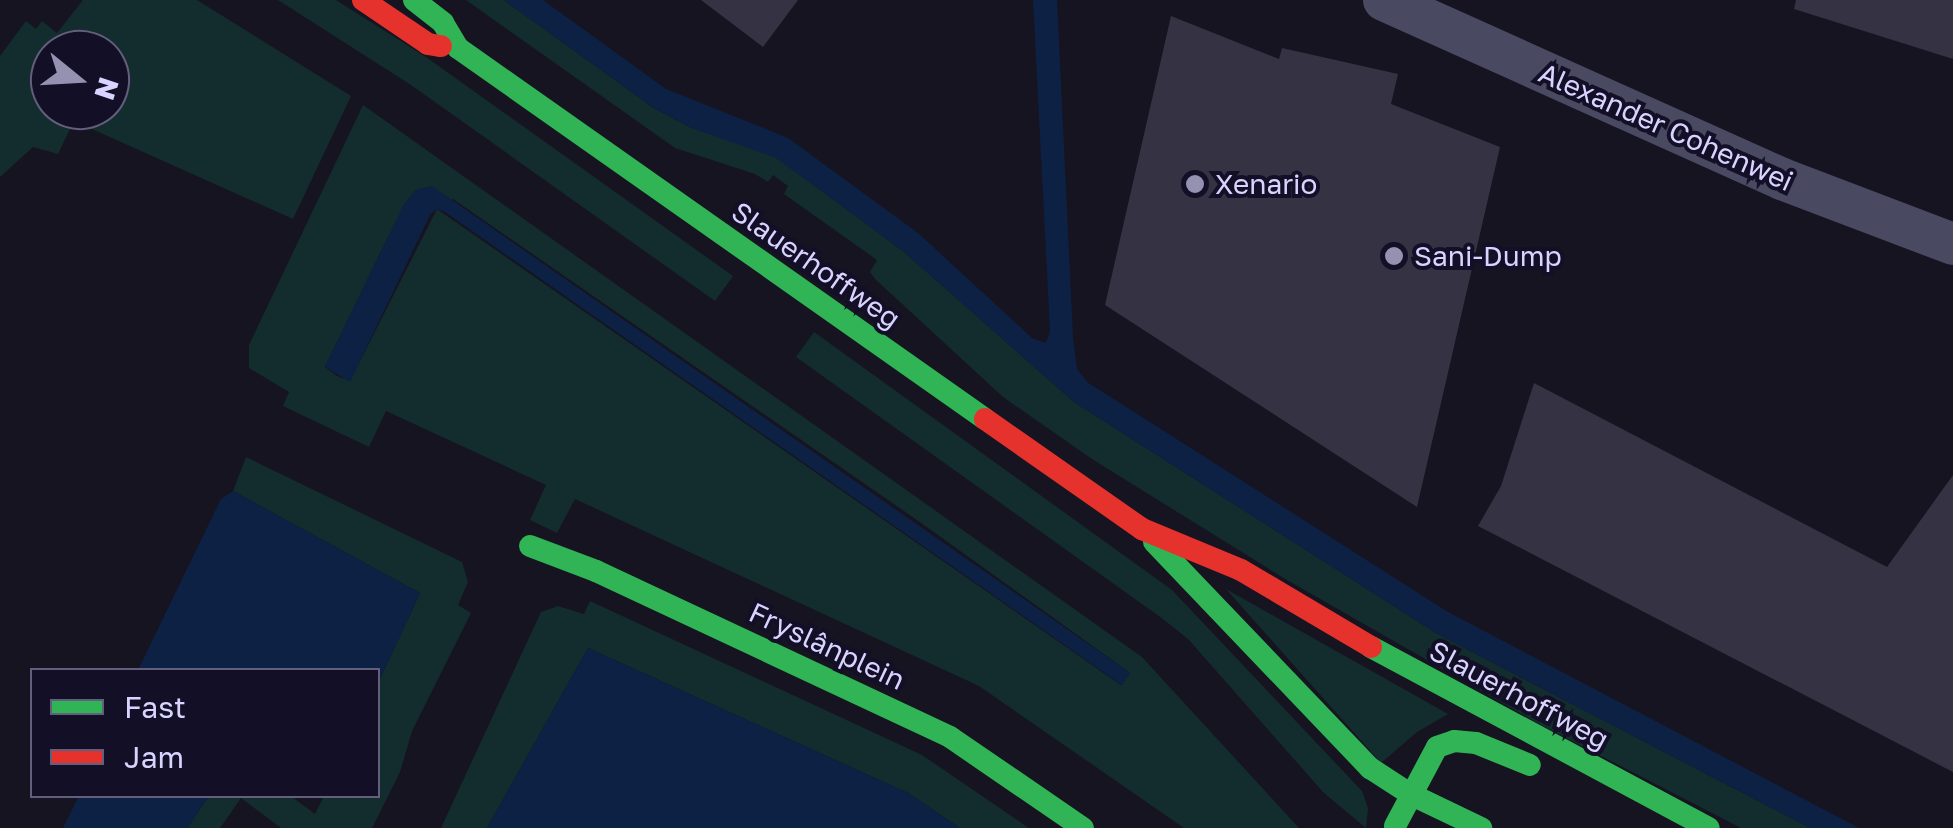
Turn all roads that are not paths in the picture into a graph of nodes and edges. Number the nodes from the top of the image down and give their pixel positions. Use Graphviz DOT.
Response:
graph roads {
  1 [pos="363,0"];
  2 [pos="414,0"];
  3 [pos="1384,0"];
  4 [pos="458,48"];
  5 [pos="1953,244"];
  6 [pos="1142,529"];
  7 [pos="530,546"];
  8 [pos="1550,775"];
  9 [pos="1622,784"];
  10 [pos="1581,790"];
  11 [pos="1410,794"];
  12 [pos="1082,828"];
  13 [pos="1394,828"];
  14 [pos="1482,828"];
  15 [pos="1709,828"];
  1 -- 4 [label="main road, Slauerhoffweg"];
  2 -- 4 [label="main road, Slauerhoffweg"];
  3 -- 5 [label="street, Alexander Cohenwei"];
  4 -- 6 [label="main road, Slauerhoffweg"];
  6 -- 9 [label="main road, Slauerhoffweg"];
  6 -- 11 [label="main road, Slauerhoffweg"];
  7 -- 12 [label="main road, Fryslânplein"];
  8 -- 11 [label="main road"];
  9 -- 10 [label="main road"];
  9 -- 15 [label="main road, Slauerhoffweg"];
  11 -- 13 [label="main road"];
  11 -- 14 [label="main road, Slauerhoffweg"];
}
